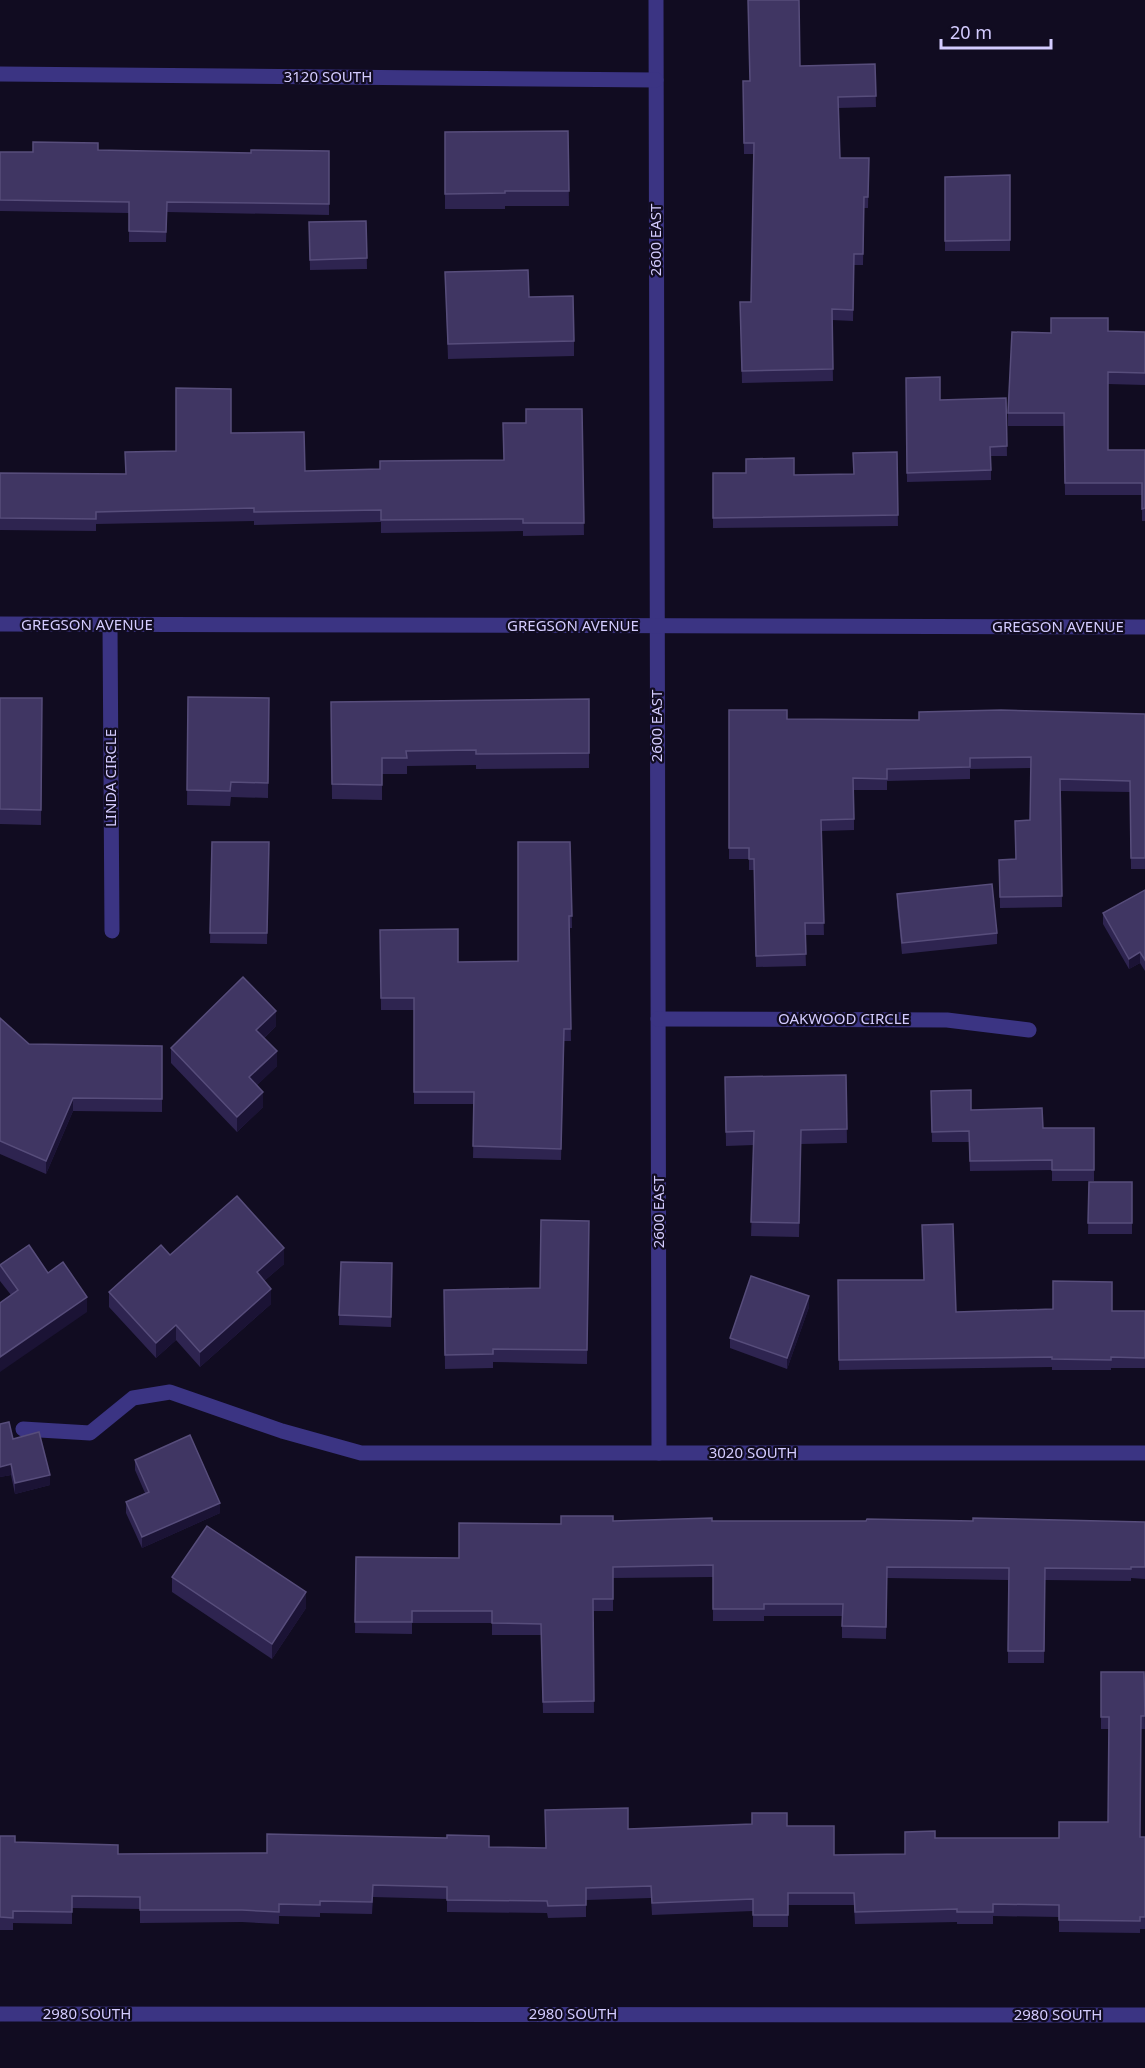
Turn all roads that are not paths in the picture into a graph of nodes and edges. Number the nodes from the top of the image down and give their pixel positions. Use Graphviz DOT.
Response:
graph roads {
  1 [pos="656,0"];
  2 [pos="0,74"];
  3 [pos="656,80"];
  4 [pos="0,624"];
  5 [pos="110,625"];
  6 [pos="657,625"];
  7 [pos="1145,627"];
  8 [pos="112,931"];
  9 [pos="658,1019"];
  10 [pos="1029,1030"];
  11 [pos="23,1429"];
  12 [pos="659,1453"];
  13 [pos="1145,1453"];
  14 [pos="0,2014"];
  15 [pos="1145,2015"];
  1 -- 3 [label="street, 2600 EAST"];
  2 -- 3 [label="street, 3120 SOUTH"];
  3 -- 6 [label="street, 2600 EAST"];
  4 -- 5 [label="street, GREGSON AVENUE"];
  5 -- 6 [label="street, GREGSON AVENUE"];
  5 -- 8 [label="street, LINDA CIRCLE"];
  6 -- 7 [label="street, GREGSON AVENUE"];
  6 -- 9 [label="street, 2600 EAST"];
  9 -- 10 [label="street, OAKWOOD CIRCLE"];
  9 -- 12 [label="street, 2600 EAST"];
  11 -- 12 [label="street, 3020 SOUTH"];
  12 -- 13 [label="street, 3020 SOUTH"];
  14 -- 15 [label="street, 2980 SOUTH"];
}
